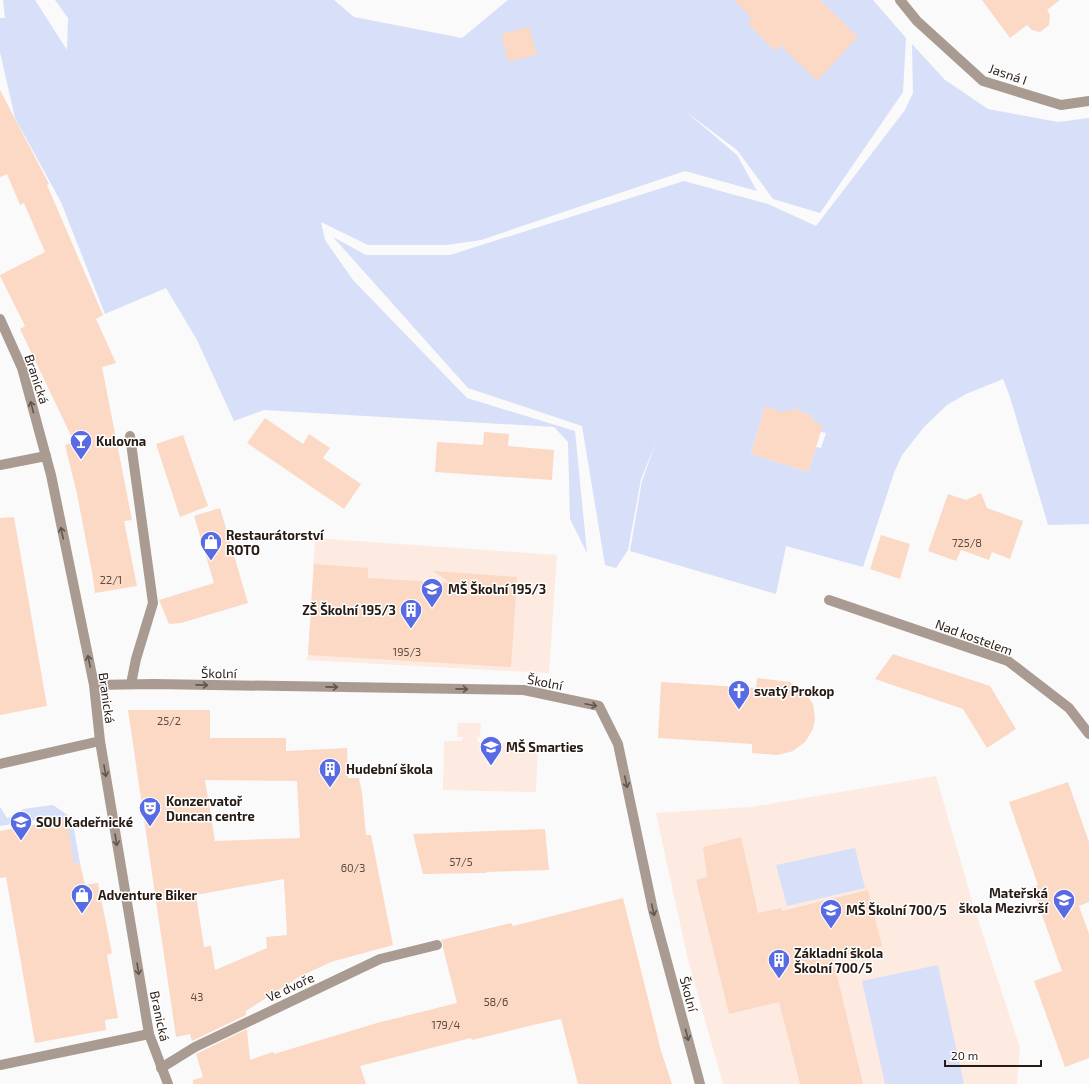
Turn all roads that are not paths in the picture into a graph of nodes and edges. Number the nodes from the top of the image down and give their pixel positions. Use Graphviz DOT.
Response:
graph roads {
  1 [pos="900,0"];
  2 [pos="1089,101"];
  3 [pos="0,319"];
  4 [pos="130,436"];
  5 [pos="46,456"];
  6 [pos="0,465"];
  7 [pos="829,600"];
  8 [pos="131,684"];
  9 [pos="94,685"];
  10 [pos="1089,734"];
  11 [pos="100,741"];
  12 [pos="0,764"];
  13 [pos="437,945"];
  14 [pos="149,1034"];
  15 [pos="0,1065"];
  16 [pos="161,1068"];
  17 [pos="168,1084"];
  18 [pos="700,1084"];
  1 -- 2 [label="street, Jasná I"];
  5 -- 3 [label="street, Branická, one-way"];
  4 -- 8 [label="street"];
  5 -- 6 [label="street"];
  9 -- 5 [label="street, Branická, one-way"];
  7 -- 10 [label="street, Nad kostelem"];
  8 -- 9 [label="street, Školní"];
  8 -- 18 [label="street, Školní, one-way"];
  9 -- 11 [label="street, Branická"];
  11 -- 12 [label="street"];
  11 -- 14 [label="street, Branická, one-way"];
  13 -- 16 [label="street, Ve dvoře"];
  14 -- 15 [label="street"];
  14 -- 16 [label="street, Branická"];
  16 -- 17 [label="street, Branická"];
}
